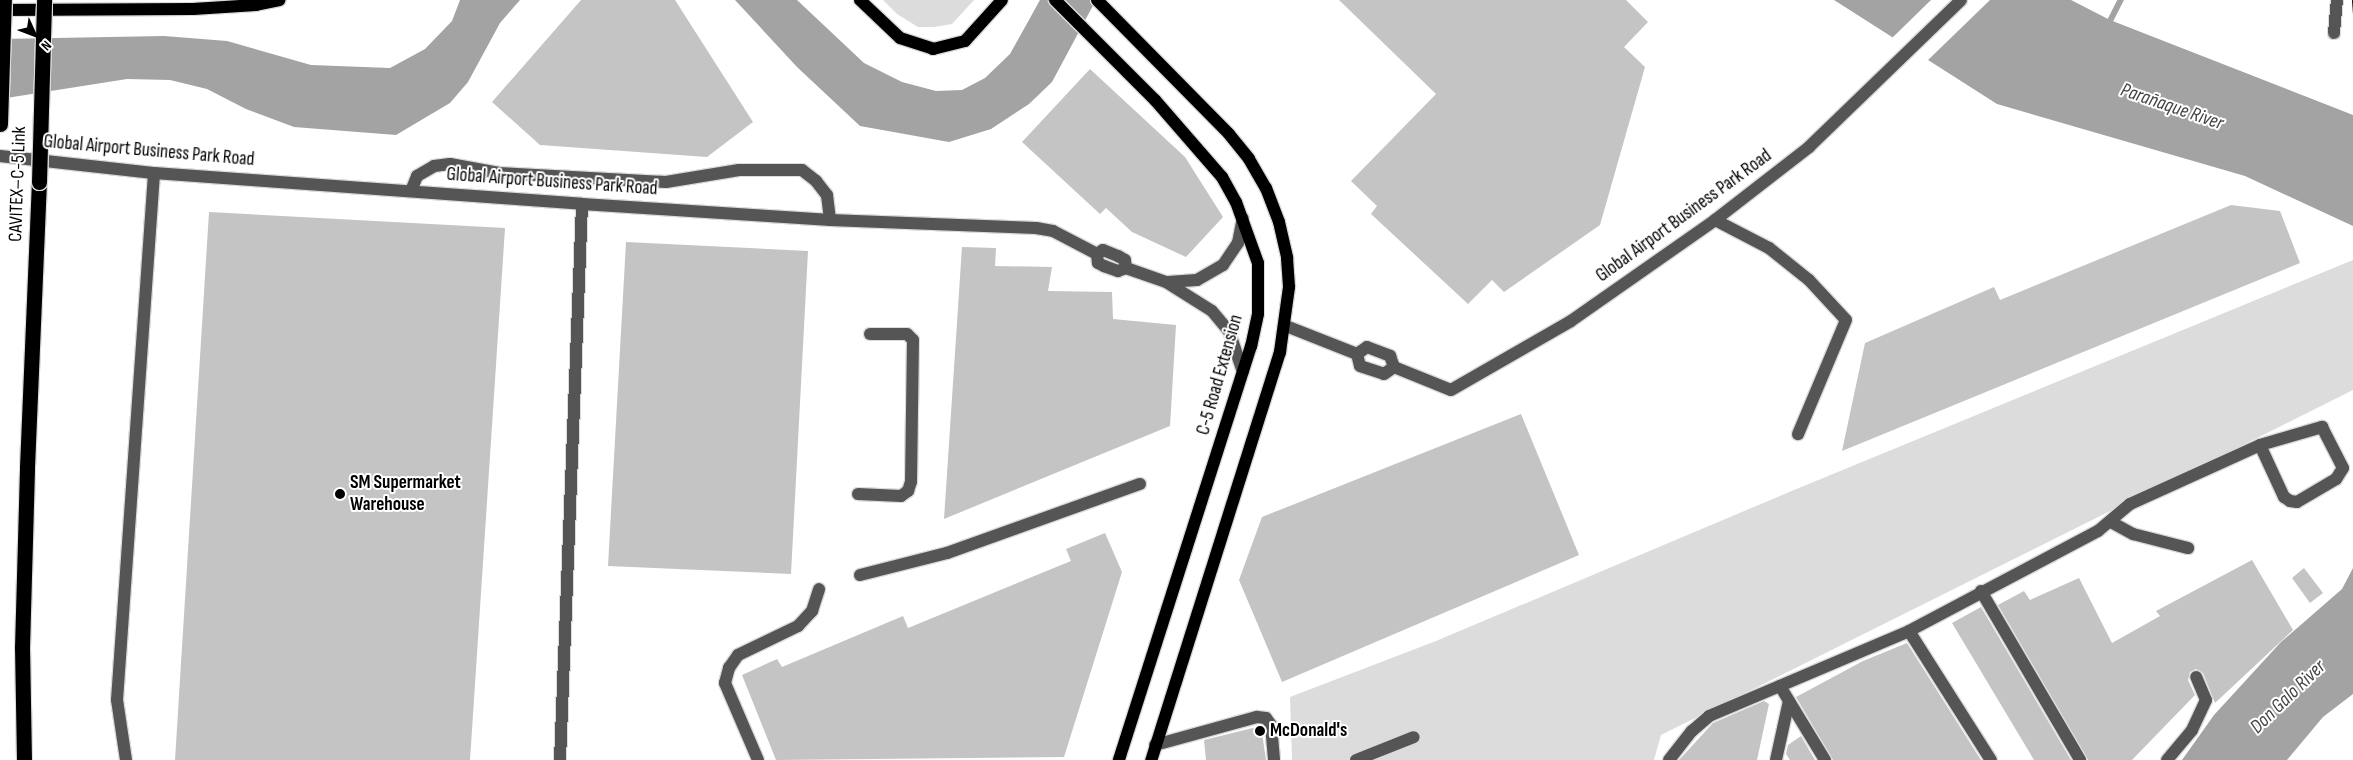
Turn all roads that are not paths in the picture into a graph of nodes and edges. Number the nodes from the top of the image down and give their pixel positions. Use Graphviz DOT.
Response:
graph roads {
  1 [pos="4,0"];
  2 [pos="44,0"];
  3 [pos="279,0"];
  4 [pos="860,0"];
  5 [pos="1002,0"];
  6 [pos="1055,0"];
  7 [pos="1097,0"];
  8 [pos="1961,0"];
  9 [pos="2337,0"];
  10 [pos="0,10"];
  11 [pos="2334,33"];
  12 [pos="0,124"];
  13 [pos="0,156"];
  14 [pos="154,173"];
  15 [pos="411,191"];
  16 [pos="582,204"];
  17 [pos="1243,218"];
  18 [pos="830,220"];
  19 [pos="1715,220"];
  20 [pos="1166,282"];
  21 [pos="1286,326"];
  22 [pos="870,334"];
  23 [pos="1357,354"];
  24 [pos="1394,367"];
  25 [pos="1242,372"];
  26 [pos="1798,434"];
  27 [pos="2260,445"];
  28 [pos="1140,484"];
  29 [pos="858,494"];
  30 [pos="2111,522"];
  31 [pos="2188,548"];
  32 [pos="860,574"];
  33 [pos="819,589"];
  34 [pos="1981,591"];
  35 [pos="1909,632"];
  36 [pos="2196,677"];
  37 [pos="1780,686"];
  38 [pos="1789,701"];
  39 [pos="1414,737"];
  40 [pos="1155,746"];
  41 [pos="24,760"];
  42 [pos="126,760"];
  43 [pos="560,760"];
  44 [pos="758,760"];
  45 [pos="1119,760"];
  46 [pos="1150,760"];
  47 [pos="1274,760"];
  48 [pos="1356,760"];
  49 [pos="1669,760"];
  50 [pos="1776,760"];
  51 [pos="1825,760"];
  52 [pos="1991,760"];
  53 [pos="2080,760"];
  54 [pos="2167,760"];
  1 -- 12 [label="highway, CAVITEX–C-5 Link, bridge"];
  2 -- 41 [label="highway, CAVITEX–C-5 Link, bridge"];
  3 -- 10 [label="main road"];
  4 -- 5 [label="main road"];
  6 -- 17 [label="main road, C-5 Road Extension"];
  7 -- 21 [label="main road"];
  8 -- 19 [label="street, Global Airport Business Park Road"];
  9 -- 11 [label="street"];
  13 -- 14 [label="street, Global Airport Business Park Road"];
  14 -- 15 [label="street, Global Airport Business Park Road"];
  14 -- 42 [label="street"];
  15 -- 16 [label="street, Global Airport Business Park Road"];
  15 -- 18 [label="street"];
  16 -- 18 [label="street, Global Airport Business Park Road"];
  16 -- 43 [label="street"];
  17 -- 20 [label="street, Global Airport Business Park Road"];
  17 -- 25 [label="main road, C-5 Road Extension"];
  18 -- 20 [label="street, Global Airport Business Park Road"];
  19 -- 24 [label="street, Global Airport Business Park Road"];
  19 -- 26 [label="street"];
  20 -- 25 [label="street, Global Airport Business Park Road"];
  21 -- 23 [label="street, Global Airport Business Park Road"];
  21 -- 40 [label="main road"];
  22 -- 29 [label="street"];
  23 -- 24 [label="street, Global Airport Business Park Road"];
  23 -- 24 [label="street, Global Airport Business Park Road"];
  25 -- 45 [label="main road, C-5 Road Extension"];
  27 -- 27 [label="street"];
  27 -- 30 [label="street"];
  28 -- 32 [label="street"];
  30 -- 31 [label="street"];
  30 -- 34 [label="street"];
  33 -- 44 [label="street"];
  34 -- 35 [label="street"];
  34 -- 53 [label="street"];
  35 -- 37 [label="street"];
  35 -- 52 [label="street"];
  36 -- 54 [label="street"];
  37 -- 38 [label="street"];
  37 -- 49 [label="street"];
  38 -- 50 [label="street"];
  38 -- 51 [label="street"];
  39 -- 48 [label="street"];
  40 -- 46 [label="main road"];
  40 -- 47 [label="street"];
}
